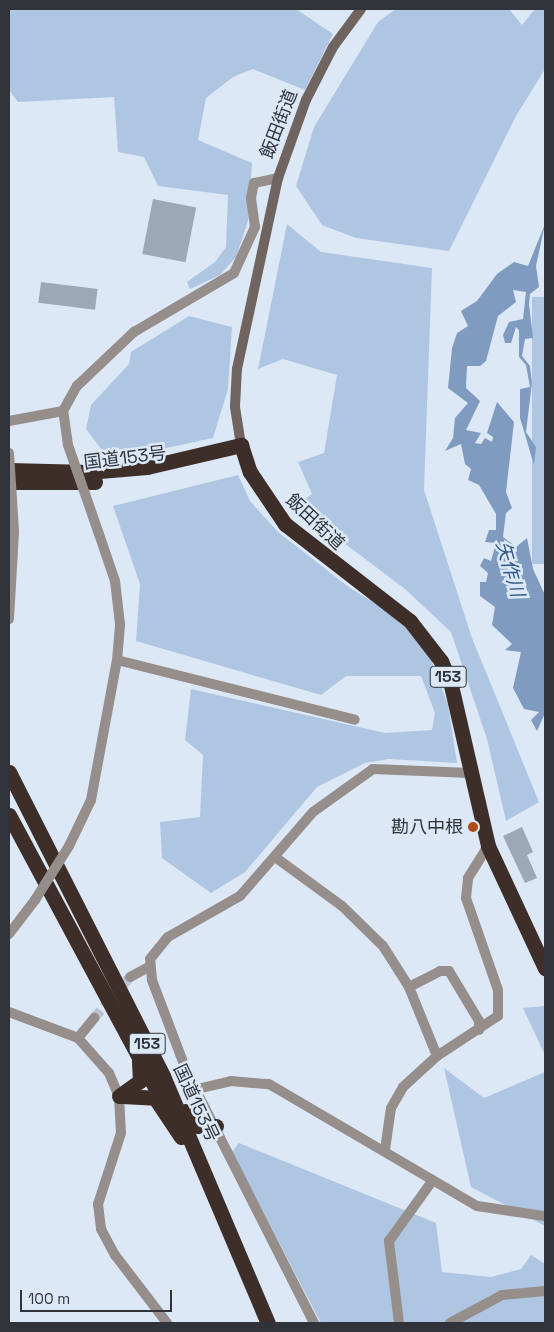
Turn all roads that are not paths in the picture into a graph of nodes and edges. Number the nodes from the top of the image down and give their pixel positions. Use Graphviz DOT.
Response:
graph roads {
  1 [pos="361,9"];
  2 [pos="278,178"];
  3 [pos="63,411"];
  4 [pos="9,421"];
  5 [pos="242,450"];
  6 [pos="9,453"];
  7 [pos="9,470"];
  8 [pos="9,482"];
  9 [pos="9,619"];
  10 [pos="117,660"];
  11 [pos="355,720"];
  12 [pos="9,772"];
  13 [pos="470,773"];
  14 [pos="9,815"];
  15 [pos="488,846"];
  16 [pos="275,857"];
  17 [pos="9,934"];
  18 [pos="149,967"];
  19 [pos="545,968"];
  20 [pos="130,976"];
  21 [pos="409,988"];
  22 [pos="113,1005"];
  23 [pos="9,1012"];
  24 [pos="94,1018"];
  25 [pos="479,1030"];
  26 [pos="78,1038"];
  27 [pos="437,1056"];
  28 [pos="164,1076"];
  29 [pos="197,1089"];
  30 [pos="119,1096"];
  31 [pos="216,1126"];
  32 [pos="181,1137"];
  33 [pos="385,1150"];
  34 [pos="433,1180"];
  35 [pos="545,1216"];
  36 [pos="545,1291"];
  37 [pos="167,1323"];
  38 [pos="258,1323"];
  39 [pos="268,1323"];
  40 [pos="314,1323"];
  41 [pos="399,1323"];
  42 [pos="450,1323"];
  1 -- 2 [label="street, 飯田街道"];
  2 -- 3 [label="street"];
  2 -- 5 [label="street, 飯田街道"];
  3 -- 4 [label="street"];
  3 -- 10 [label="street, bridge"];
  5 -- 7 [label="highway, 国道153号"];
  5 -- 8 [label="highway, 国道153号"];
  5 -- 13 [label="highway, 飯田街道 / 153"];
  6 -- 9 [label="street, bridge"];
  10 -- 11 [label="street"];
  10 -- 17 [label="street, bridge"];
  12 -- 28 [label="highway, 国道153号 / 153"];
  13 -- 15 [label="highway, 飯田街道 / 153"];
  13 -- 16 [label="street"];
  14 -- 22 [label="highway, 国道153号 / 153"];
  15 -- 19 [label="highway, 飯田街道 / 153"];
  15 -- 25 [label="street"];
  16 -- 18 [label="street"];
  16 -- 21 [label="street"];
  18 -- 20 [label="street"];
  18 -- 29 [label="street"];
  21 -- 25 [label="street"];
  21 -- 27 [label="street"];
  22 -- 30 [label="highway"];
  22 -- 32 [label="highway, 国道153号 / 153"];
  23 -- 26 [label="street"];
  24 -- 26 [label="street"];
  25 -- 27 [label="street"];
  26 -- 30 [label="street"];
  27 -- 33 [label="street"];
  28 -- 31 [label="highway, 153"];
  28 -- 39 [label="highway, 国道153号 / 153"];
  29 -- 31 [label="street"];
  29 -- 33 [label="street"];
  30 -- 32 [label="highway"];
  30 -- 37 [label="street"];
  31 -- 40 [label="street"];
  32 -- 38 [label="highway, 国道153号 / 153"];
  33 -- 34 [label="street"];
  34 -- 35 [label="street"];
  34 -- 41 [label="street"];
  36 -- 42 [label="street"];
}
